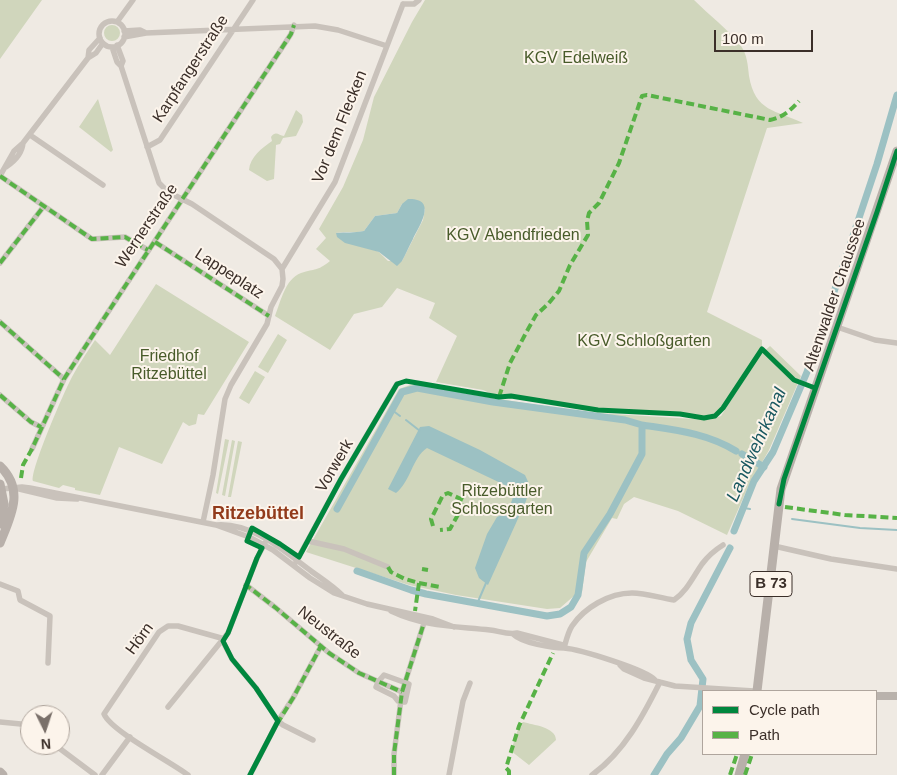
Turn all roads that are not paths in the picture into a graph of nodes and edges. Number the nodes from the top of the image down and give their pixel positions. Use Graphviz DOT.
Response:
graph roads {
  1 [pos="133,0"];
  2 [pos="253,0"];
  3 [pos="419,0"];
  4 [pos="402,2"];
  5 [pos="117,22"];
  6 [pos="294,26"];
  7 [pos="233,29"];
  8 [pos="124,34"];
  9 [pos="101,41"];
  10 [pos="115,46"];
  11 [pos="387,46"];
  12 [pos="30,135"];
  13 [pos="147,146"];
  14 [pos="897,151"];
  15 [pos="0,164"];
  16 [pos="6,167"];
  17 [pos="0,176"];
  18 [pos="102,185"];
  19 [pos="183,199"];
  20 [pos="44,206"];
  21 [pos="155,242"];
  22 [pos="148,250"];
  23 [pos="0,263"];
  24 [pos="282,269"];
  25 [pos="269,316"];
  26 [pos="0,322"];
  27 [pos="837,327"];
  28 [pos="897,343"];
  29 [pos="64,379"];
  30 [pos="397,384"];
  31 [pos="0,395"];
  32 [pos="41,427"];
  33 [pos="32,449"];
  34 [pos="0,466"];
  35 [pos="1,486"];
  36 [pos="14,487"];
  37 [pos="203,522"];
  38 [pos="0,524"];
  39 [pos="265,542"];
  40 [pos="308,542"];
  41 [pos="0,543"];
  42 [pos="723,545"];
  43 [pos="774,546"];
  44 [pos="295,563"];
  45 [pos="388,567"];
  46 [pos="897,569"];
  47 [pos="0,584"];
  48 [pos="246,586"];
  49 [pos="422,626"];
  50 [pos="223,641"];
  51 [pos="321,646"];
  52 [pos="564,648"];
  53 [pos="48,663"];
  54 [pos="658,681"];
  55 [pos="378,682"];
  56 [pos="405,683"];
  57 [pos="470,683"];
  58 [pos="731,690"];
  59 [pos="756,690"];
  60 [pos="402,692"];
  61 [pos="877,696"];
  62 [pos="897,696"];
  63 [pos="401,700"];
  64 [pos="168,707"];
  65 [pos="281,723"];
  66 [pos="1,724"];
  67 [pos="20,724"];
  68 [pos="130,737"];
  69 [pos="313,740"];
  70 [pos="68,755"];
  71 [pos="745,755"];
  72 [pos="0,772"];
  73 [pos="3,775"];
  74 [pos="95,775"];
  75 [pos="102,775"];
  76 [pos="188,775"];
  77 [pos="250,775"];
  78 [pos="394,775"];
  79 [pos="449,775"];
  80 [pos="592,775"];
  81 [pos="739,775"];
  1 -- 5 [label="street"];
  2 -- 7 [label="street, Karpfangerstraße"];
  3 -- 4 [label="street, Vor dem Flecken"];
  4 -- 11 [label="street, Vor dem Flecken"];
  5 -- 8 [label="street"];
  5 -- 9 [label="street"];
  6 -- 7 [label="street"];
  6 -- 11 [label="street"];
  6 -- 19 [label="street, Wernerstraße"];
  7 -- 8 [label="street"];
  7 -- 13 [label="street, Karpfangerstraße"];
  8 -- 10 [label="street"];
  9 -- 10 [label="street"];
  9 -- 12 [label="street"];
  10 -- 13 [label="street, Lappeplatz"];
  11 -- 24 [label="street, Vor dem Flecken"];
  12 -- 16 [label="street"];
  12 -- 18 [label="street"];
  13 -- 19 [label="street, Lappeplatz"];
  14 -- 27 [label="main road, Altenwalder Chaussee / B 73"];
  15 -- 16 [label="street"];
  16 -- 17 [label="street"];
  17 -- 20 [label="street"];
  19 -- 21 [label="street, Wernerstraße"];
  19 -- 24 [label="street, Lappeplatz"];
  20 -- 22 [label="street"];
  20 -- 23 [label="street"];
  21 -- 22 [label="street, Wernerstraße"];
  21 -- 25 [label="street, Lappeplatz"];
  22 -- 29 [label="street, Wernerstraße"];
  24 -- 25 [label="street, Lappeplatz"];
  25 -- 37 [label="street"];
  26 -- 29 [label="street"];
  27 -- 28 [label="street"];
  27 -- 43 [label="main road, Altenwalder Chaussee / B 73"];
  29 -- 32 [label="street, Wernerstraße"];
  30 -- 40 [label="street, Vorwerk"];
  31 -- 32 [label="street"];
  32 -- 33 [label="street, Wernerstraße"];
  34 -- 36 [label="main road"];
  35 -- 36 [label="street"];
  35 -- 38 [label="main road"];
  36 -- 37 [label="street"];
  36 -- 41 [label="main road"];
  37 -- 39 [label="street"];
  39 -- 44 [label="street"];
  39 -- 48 [label="street"];
  40 -- 44 [label="street, Vorwerk"];
  40 -- 45 [label="street"];
  42 -- 52 [label="street"];
  43 -- 46 [label="street"];
  43 -- 59 [label="main road, B 73"];
  44 -- 52 [label="street"];
  47 -- 53 [label="street"];
  48 -- 50 [label="street"];
  48 -- 51 [label="street, Neustraße"];
  49 -- 56 [label="street"];
  50 -- 64 [label="street"];
  50 -- 65 [label="street"];
  50 -- 68 [label="street, Hörn"];
  51 -- 55 [label="street, Neustraße"];
  51 -- 65 [label="street"];
  52 -- 54 [label="street"];
  54 -- 58 [label="street"];
  54 -- 80 [label="street"];
  55 -- 56 [label="street"];
  55 -- 60 [label="street, Neustraße"];
  55 -- 63 [label="street"];
  56 -- 60 [label="street"];
  56 -- 63 [label="street"];
  57 -- 79 [label="street"];
  60 -- 63 [label="street"];
  61 -- 62 [label="street"];
  63 -- 78 [label="street"];
  65 -- 69 [label="street"];
  65 -- 77 [label="street"];
  66 -- 67 [label="street"];
  68 -- 75 [label="street"];
  68 -- 76 [label="street"];
  70 -- 74 [label="street"];
  71 -- 81 [label="main road"];
  72 -- 73 [label="main road"];
}
